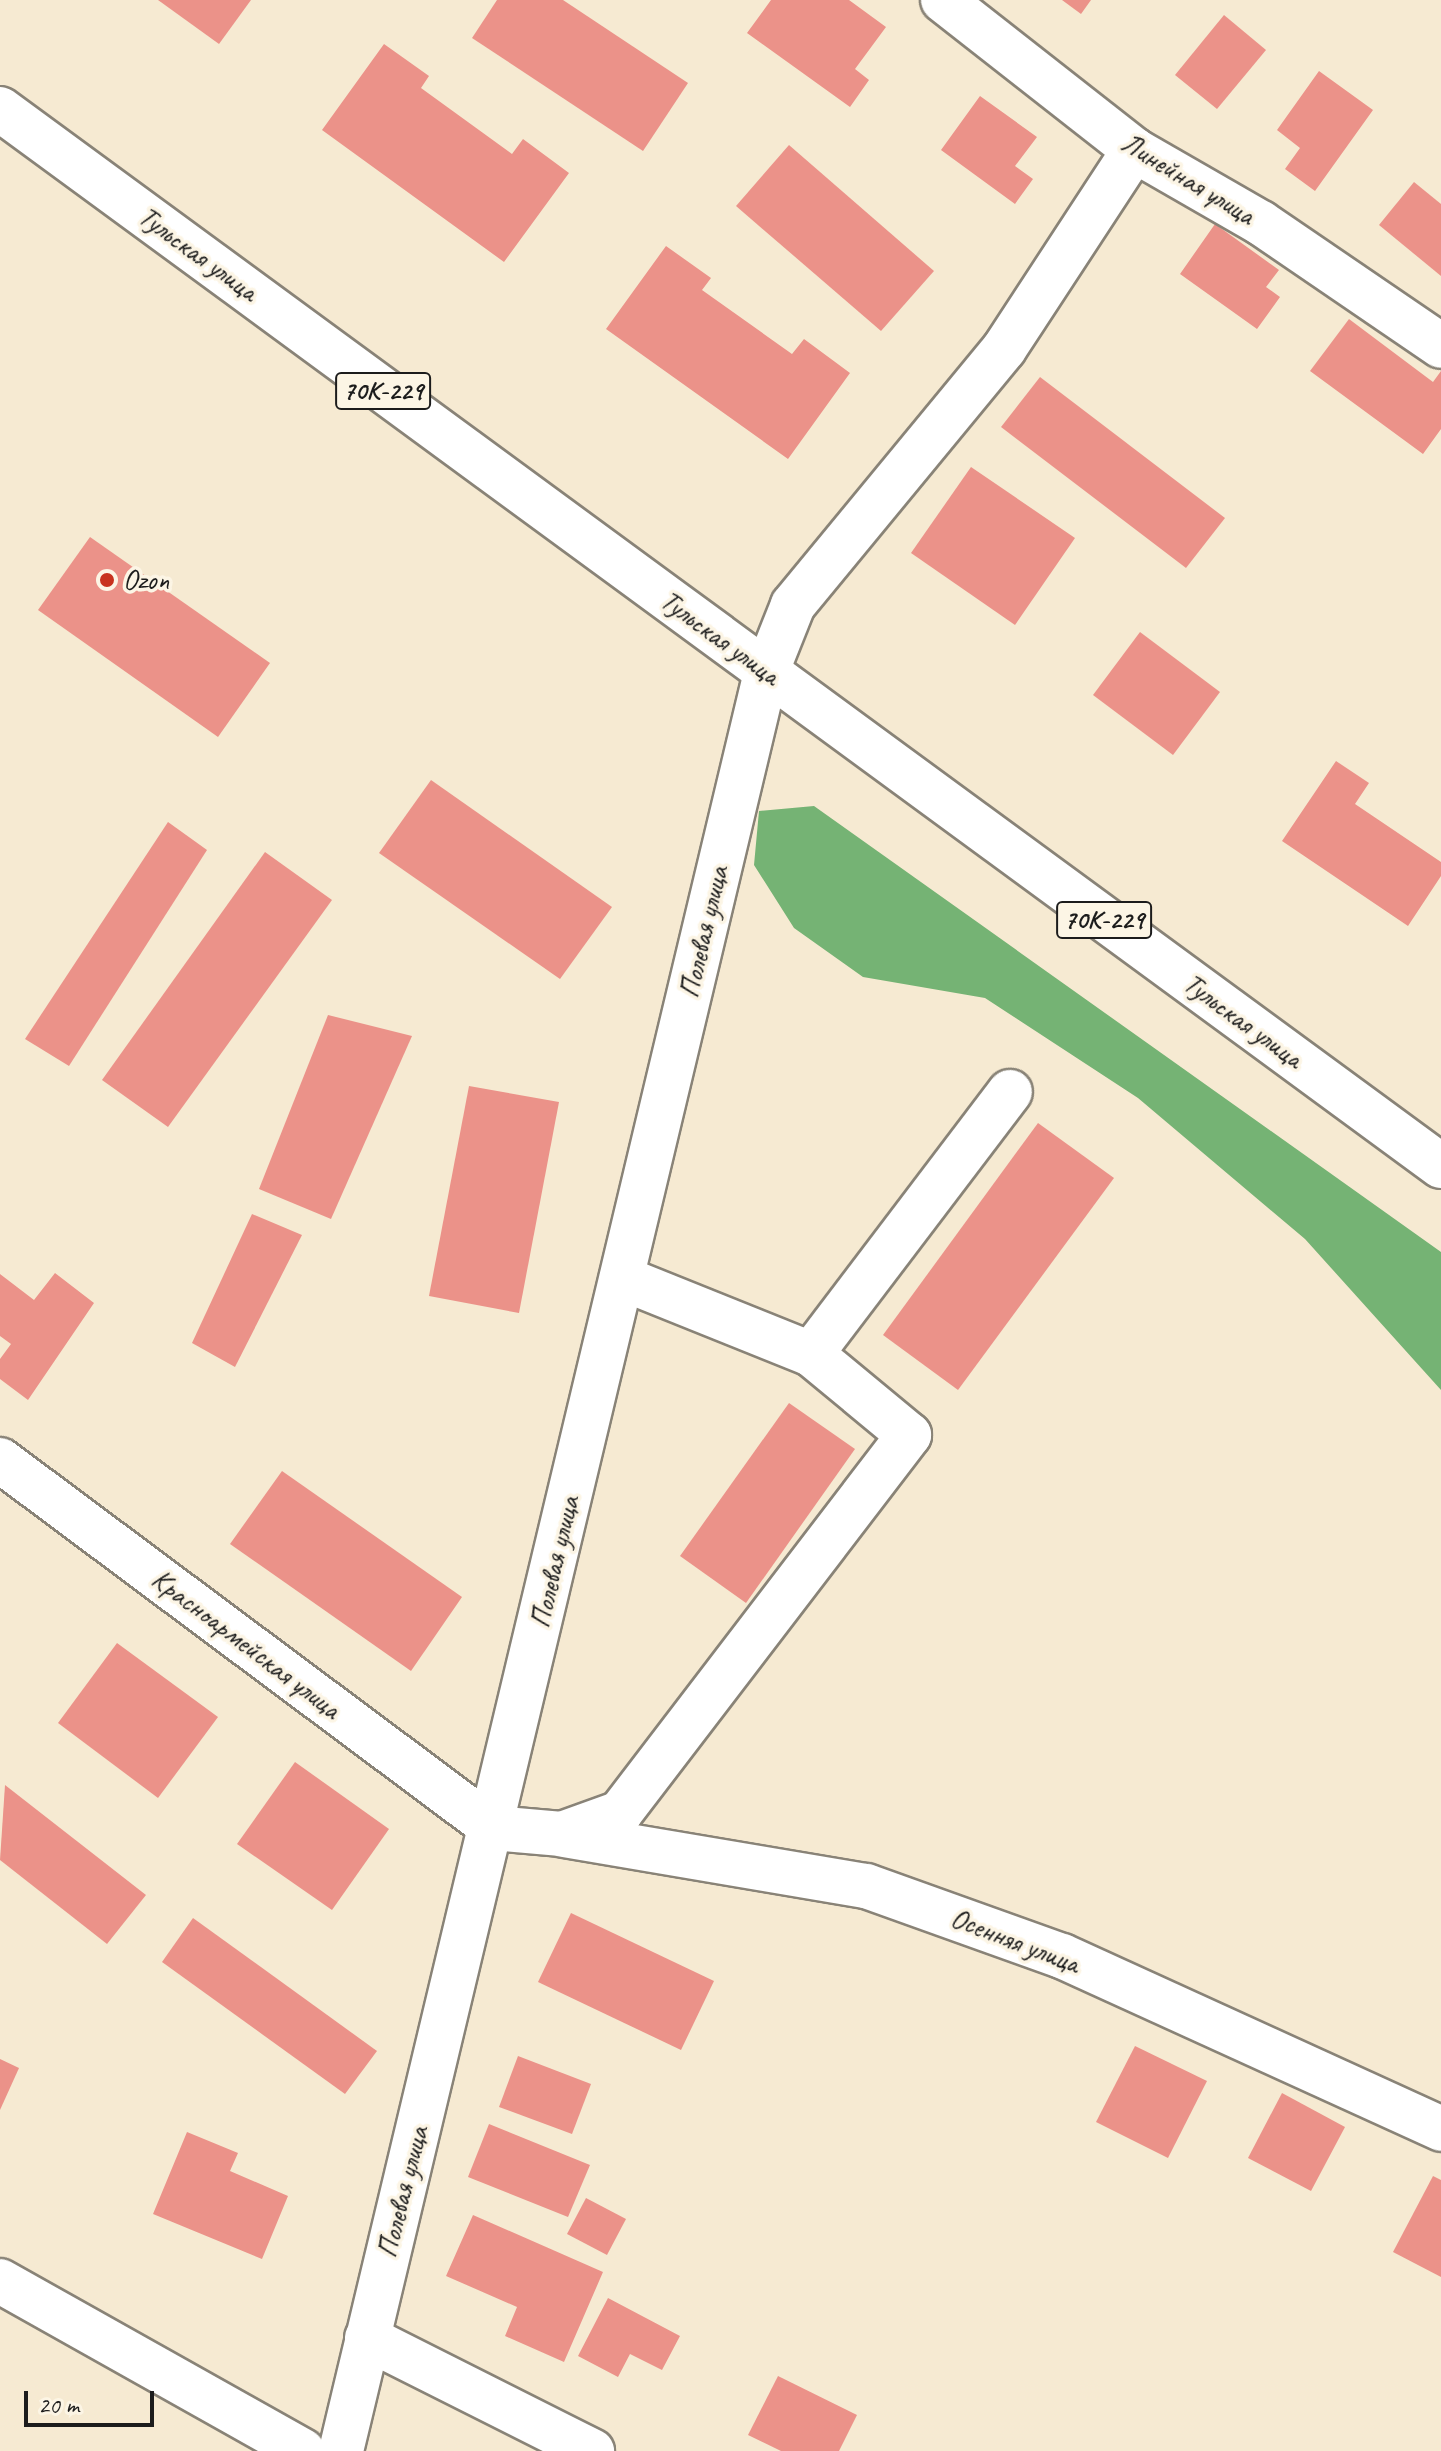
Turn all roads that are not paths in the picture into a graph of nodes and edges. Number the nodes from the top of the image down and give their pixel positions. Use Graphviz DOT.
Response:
graph roads {
  1 [pos="943,0"];
  2 [pos="0,109"];
  3 [pos="1134,150"];
  4 [pos="1441,346"];
  5 [pos="766,673"];
  6 [pos="1010,1092"];
  7 [pos="1441,1166"];
  8 [pos="622,1278"];
  9 [pos="811,1354"];
  10 [pos="0,1460"];
  11 [pos="493,1828"];
  12 [pos="562,1834"];
  13 [pos="1441,2129"];
  14 [pos="0,2281"];
  15 [pos="367,2338"];
  16 [pos="303,2451"];
  17 [pos="341,2451"];
  18 [pos="592,2451"];
  1 -- 3 [label="street, Линейная улица"];
  2 -- 5 [label="street, Тульская улица / 70К-229"];
  3 -- 4 [label="street, Линейная улица"];
  3 -- 5 [label="street, Полевая улица"];
  5 -- 7 [label="street, Тульская улица / 70К-229"];
  5 -- 8 [label="street, Полевая улица"];
  6 -- 9 [label="street"];
  8 -- 9 [label="street"];
  8 -- 11 [label="street, Полевая улица"];
  9 -- 12 [label="street"];
  10 -- 11 [label="street, Красноармейская улица"];
  11 -- 12 [label="street, Осенняя улица"];
  11 -- 15 [label="street, Полевая улица"];
  12 -- 13 [label="street, Осенняя улица"];
  14 -- 16 [label="street"];
  15 -- 17 [label="street, Полевая улица"];
  15 -- 18 [label="street"];
}
